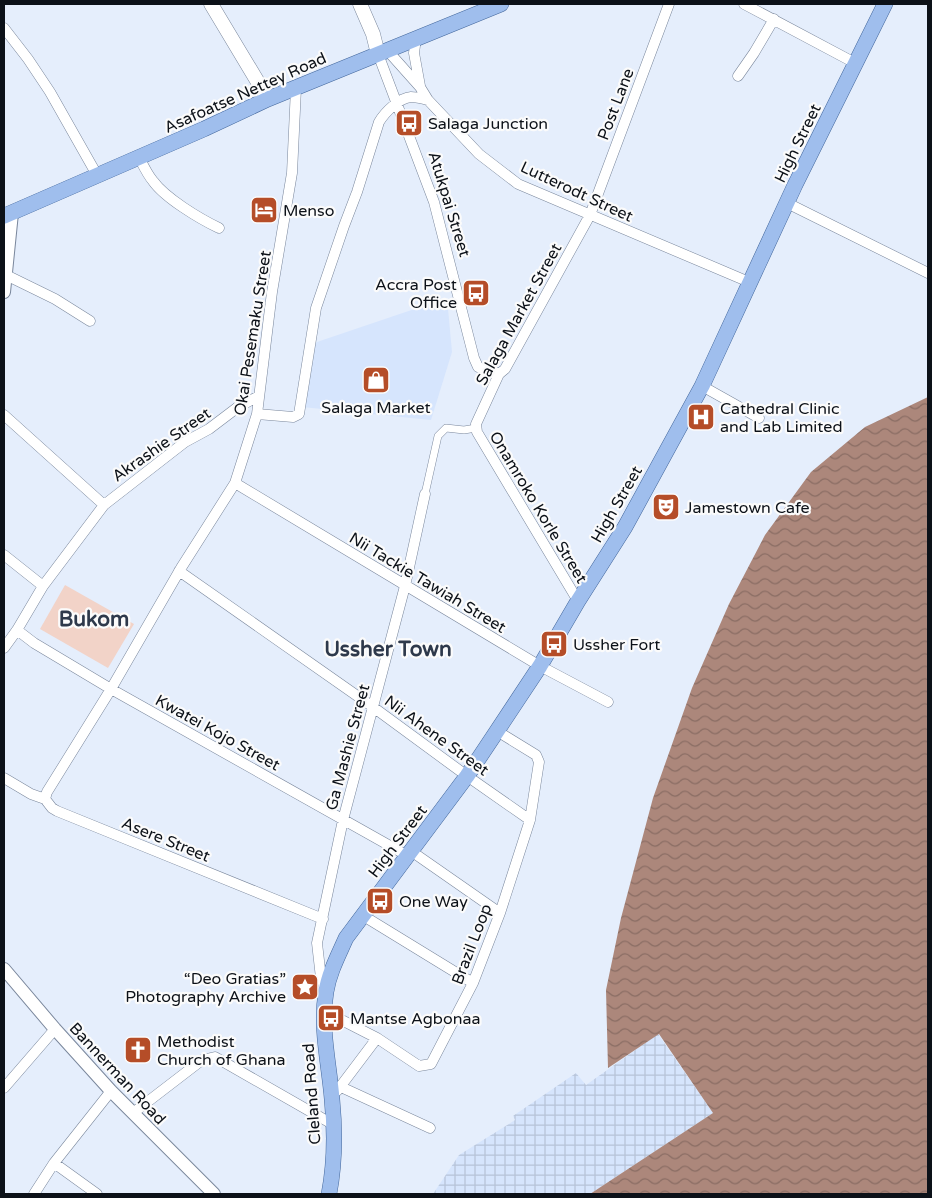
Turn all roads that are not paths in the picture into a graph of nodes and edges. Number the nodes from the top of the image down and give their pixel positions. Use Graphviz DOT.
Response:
graph roads {
  1 [pos="212,4"];
  2 [pos="360,4"];
  3 [pos="501,4"];
  4 [pos="669,4"];
  5 [pos="744,4"];
  6 [pos="883,5"];
  7 [pos="774,19"];
  8 [pos="4,28"];
  9 [pos="416,38"];
  10 [pos="382,52"];
  11 [pos="855,63"];
  12 [pos="738,76"];
  13 [pos="420,86"];
  14 [pos="296,88"];
  15 [pos="268,99"];
  16 [pos="428,100"];
  17 [pos="397,104"];
  18 [pos="139,157"];
  19 [pos="97,175"];
  20 [pos="786,203"];
  21 [pos="8,214"];
  22 [pos="590,215"];
  23 [pos="219,228"];
  24 [pos="928,273"];
  25 [pos="6,275"];
  26 [pos="749,282"];
  27 [pos="4,292"];
  28 [pos="90,321"];
  29 [pos="499,374"];
  30 [pos="702,386"];
  31 [pos="259,396"];
  32 [pos="257,414"];
  33 [pos="4,416"];
  34 [pos="759,418"];
  35 [pos="476,428"];
  36 [pos="234,483"];
  37 [pos="425,494"];
  38 [pos="104,505"];
  39 [pos="4,555"];
  40 [pos="179,572"];
  41 [pos="43,586"];
  42 [pos="405,586"];
  43 [pos="578,601"];
  44 [pos="17,630"];
  45 [pos="4,648"];
  46 [pos="540,666"];
  47 [pos="111,689"];
  48 [pos="608,702"];
  49 [pos="373,706"];
  50 [pos="498,731"];
  51 [pos="467,776"];
  52 [pos="4,778"];
  53 [pos="45,799"];
  54 [pos="343,820"];
  55 [pos="530,820"];
  56 [pos="410,853"];
  57 [pos="500,913"];
  58 [pos="362,915"];
  59 [pos="323,919"];
  60 [pos="4,969"];
  61 [pos="474,983"];
  62 [pos="326,990"];
  63 [pos="324,1011"];
  64 [pos="55,1029"];
  65 [pos="377,1038"];
  66 [pos="4,1088"];
  67 [pos="111,1091"];
  68 [pos="337,1092"];
  69 [pos="133,1113"];
  70 [pos="334,1125"];
  71 [pos="430,1128"];
  72 [pos="54,1163"];
  73 [pos="34,1194"];
  74 [pos="97,1194"];
  75 [pos="214,1194"];
  76 [pos="329,1194"];
  1 -- 15 [label="main road"];
  2 -- 10 [label="main road"];
  3 -- 9 [label="main road, Asafoatse Nettey Road"];
  4 -- 22 [label="street, Post Lane"];
  5 -- 7 [label="street"];
  6 -- 11 [label="main road, High Street"];
  7 -- 11 [label="street"];
  7 -- 12 [label="street"];
  8 -- 19 [label="street"];
  9 -- 10 [label="main road, Asafoatse Nettey Road"];
  9 -- 13 [label="street"];
  10 -- 13 [label="street"];
  10 -- 14 [label="main road, Asafoatse Nettey Road"];
  10 -- 17 [label="street, Atukpai Street"];
  11 -- 20 [label="main road, High Street"];
  13 -- 16 [label="street, Lutterodt Street"];
  14 -- 15 [label="main road, Asafoatse Nettey Road"];
  14 -- 31 [label="street, Okai Pesemaku Street"];
  15 -- 18 [label="main road, Asafoatse Nettey Road"];
  16 -- 17 [label="street"];
  16 -- 22 [label="street, Lutterodt Street"];
  17 -- 29 [label="street, Atukpai Street"];
  17 -- 32 [label="street"];
  18 -- 19 [label="main road, Asafoatse Nettey Road"];
  18 -- 23 [label="street"];
  19 -- 21 [label="main road, Asafoatse Nettey Road"];
  20 -- 24 [label="street"];
  20 -- 26 [label="main road, High Street"];
  21 -- 25 [label="street"];
  22 -- 26 [label="street, Lutterodt Street"];
  22 -- 29 [label="street, Salaga Market Street"];
  25 -- 27 [label="street"];
  25 -- 28 [label="street"];
  26 -- 30 [label="main road, High Street"];
  29 -- 35 [label="street, Salaga Market Street"];
  30 -- 34 [label="street"];
  30 -- 43 [label="main road, High Street"];
  31 -- 32 [label="street, Okai Pesemaku Street"];
  31 -- 38 [label="street, Akrashie Street"];
  32 -- 36 [label="street, Okai Pesemaku Street"];
  33 -- 38 [label="street"];
  35 -- 37 [label="street, Ga Mashie Street"];
  35 -- 43 [label="street, Onamroko Korle Street"];
  36 -- 40 [label="street, Okai Pesemaku Street"];
  36 -- 42 [label="street, Nii Tackie Tawiah Street"];
  37 -- 42 [label="street, Ga Mashie Street"];
  38 -- 41 [label="street, Akrashie Street"];
  39 -- 41 [label="street"];
  40 -- 47 [label="street, Okai Pesemaku Street"];
  40 -- 49 [label="street, Nii Ahene Street"];
  41 -- 44 [label="street, Akrashie Street"];
  42 -- 46 [label="street, Nii Tackie Tawiah Street"];
  42 -- 49 [label="street, Ga Mashie Street"];
  43 -- 46 [label="main road, High Street"];
  44 -- 45 [label="street, Akrashie Street"];
  44 -- 47 [label="street, Kwatei Kojo Street"];
  46 -- 48 [label="street, Nii Tackie Tawiah Street"];
  46 -- 50 [label="main road, High Street"];
  47 -- 53 [label="street, Okai Pesemaku Street"];
  47 -- 54 [label="street, Kwatei Kojo Street"];
  49 -- 51 [label="street, Nii Ahene Street"];
  49 -- 54 [label="street, Ga Mashie Street"];
  50 -- 51 [label="main road, High Street"];
  50 -- 55 [label="street, Brazil Loop"];
  51 -- 55 [label="street, Nii Ahene Street"];
  51 -- 56 [label="main road, High Street"];
  52 -- 53 [label="street, Asere Street"];
  53 -- 59 [label="street, Asere Street"];
  54 -- 56 [label="street, Kwatei Kojo Street"];
  54 -- 59 [label="street, Ga Mashie Street"];
  55 -- 57 [label="street, Brazil Loop"];
  56 -- 57 [label="street, Kwatei Kojo Street"];
  56 -- 58 [label="main road, High Street"];
  57 -- 61 [label="street, Brazil Loop"];
  58 -- 61 [label="street"];
  58 -- 62 [label="main road, High Street"];
  59 -- 62 [label="street, Ga Mashie Street"];
  60 -- 64 [label="street, Bannerman Road"];
  61 -- 65 [label="street, Brazil Loop"];
  62 -- 63 [label="main road, Cleland Road"];
  63 -- 65 [label="street, Brazil Loop"];
  63 -- 68 [label="main road, Cleland Road"];
  64 -- 66 [label="street"];
  64 -- 67 [label="street, Bannerman Road"];
  65 -- 68 [label="street"];
  67 -- 69 [label="street, Bannerman Road"];
  67 -- 72 [label="street"];
  68 -- 70 [label="main road, Cleland Road"];
  68 -- 71 [label="street"];
  69 -- 70 [label="street"];
  69 -- 75 [label="street, Bannerman Road"];
  70 -- 76 [label="main road, Cleland Road"];
  72 -- 73 [label="street"];
  72 -- 74 [label="street"];
}
